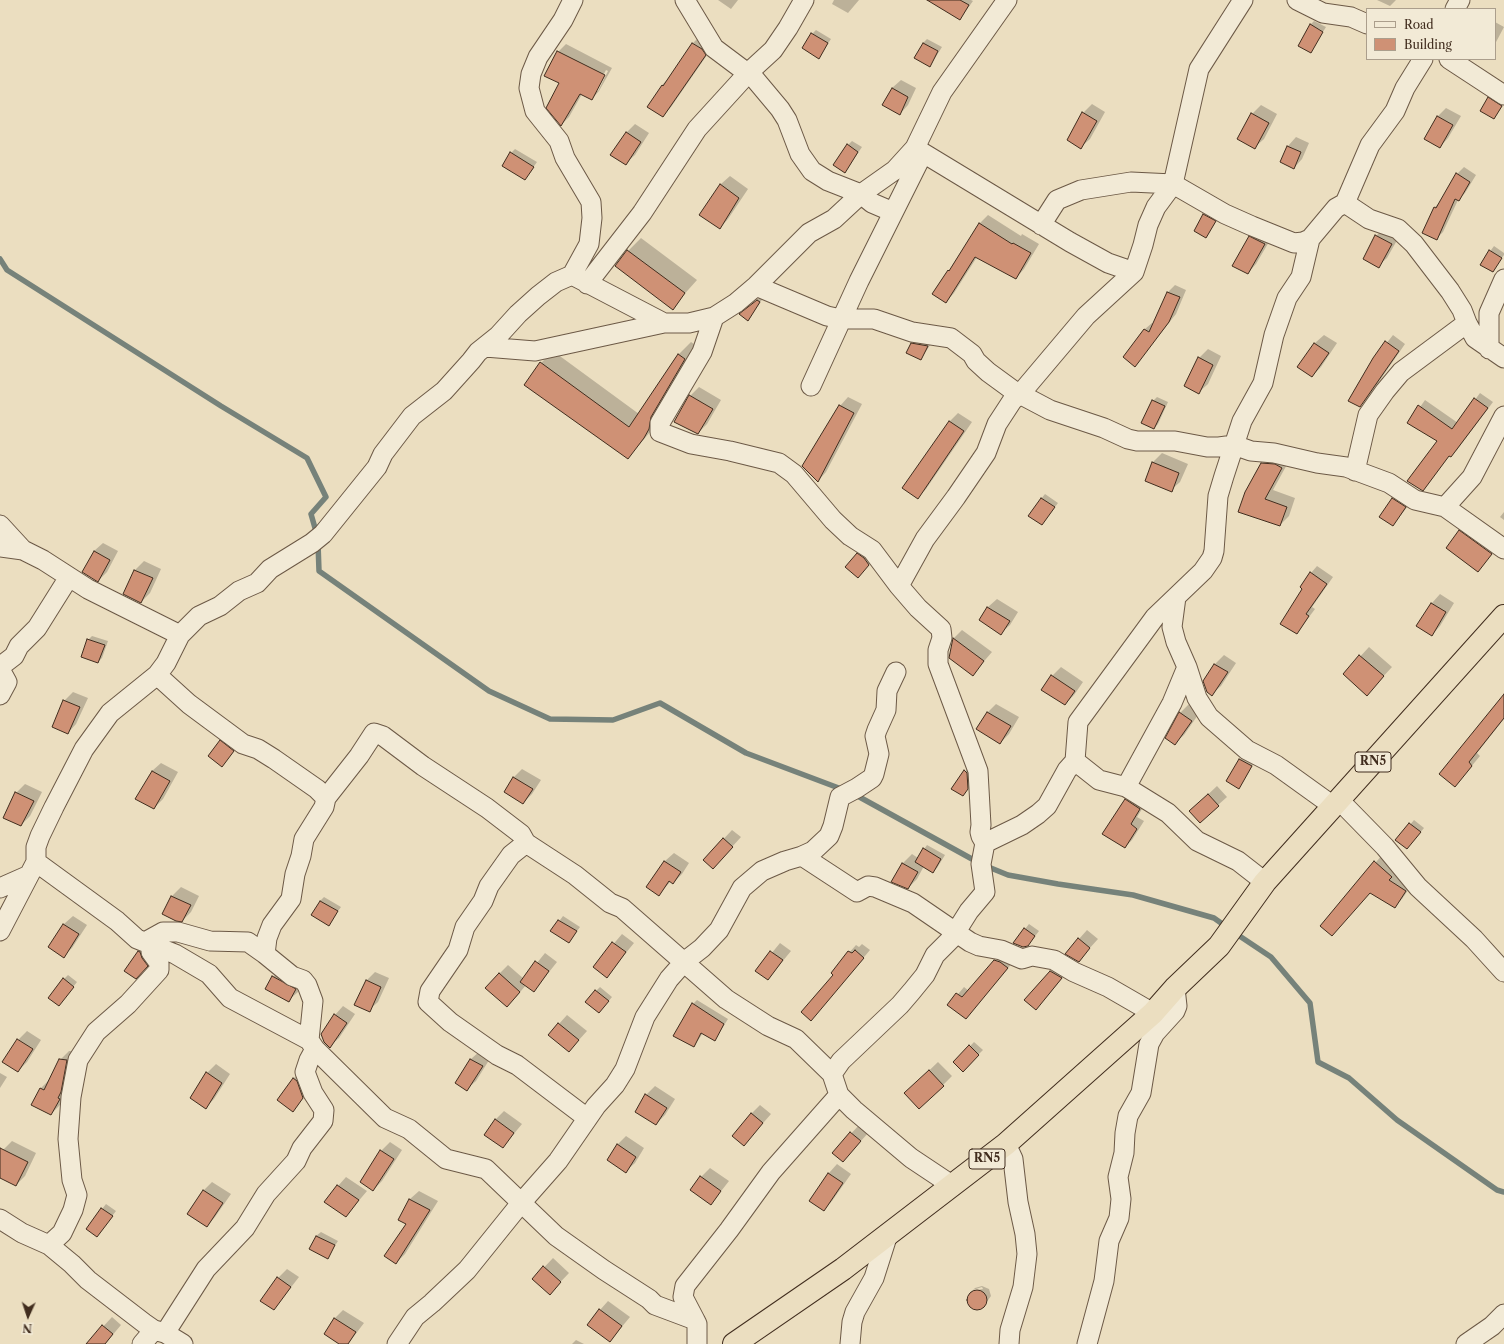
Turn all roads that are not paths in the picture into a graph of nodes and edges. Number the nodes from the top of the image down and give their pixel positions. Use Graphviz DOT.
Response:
graph roads {
  1 [pos="573,0"];
  2 [pos="685,0"];
  3 [pos="804,0"];
  4 [pos="1007,0"];
  5 [pos="1243,0"];
  6 [pos="1297,0"];
  7 [pos="1366,24"];
  8 [pos="1422,60"];
  9 [pos="1451,60"];
  10 [pos="749,72"];
  11 [pos="1504,95"];
  12 [pos="919,151"];
  13 [pos="1173,184"];
  14 [pos="861,194"];
  15 [pos="1345,203"];
  16 [pos="893,212"];
  17 [pos="1041,225"];
  18 [pos="1310,239"];
  19 [pos="1134,272"];
  20 [pos="580,279"];
  21 [pos="1504,279"];
  22 [pos="756,286"];
  23 [pos="714,317"];
  24 [pos="841,319"];
  25 [pos="1467,322"];
  26 [pos="664,323"];
  27 [pos="485,347"];
  28 [pos="1496,353"];
  29 [pos="811,386"];
  30 [pos="1020,393"];
  31 [pos="1504,416"];
  32 [pos="1234,445"];
  33 [pos="1356,471"];
  34 [pos="1445,507"];
  35 [pos="0,525"];
  36 [pos="0,547"];
  37 [pos="1504,549"];
  38 [pos="23,550"];
  39 [pos="69,577"];
  40 [pos="899,586"];
  41 [pos="1176,597"];
  42 [pos="1504,616"];
  43 [pos="180,635"];
  44 [pos="1187,667"];
  45 [pos="896,672"];
  46 [pos="157,675"];
  47 [pos="0,695"];
  48 [pos="1075,762"];
  49 [pos="1126,787"];
  50 [pos="326,798"];
  51 [pos="1336,803"];
  52 [pos="526,842"];
  53 [pos="985,842"];
  54 [pos="802,856"];
  55 [pos="32,869"];
  56 [pos="1265,882"];
  57 [pos="0,888"];
  58 [pos="0,931"];
  59 [pos="956,932"];
  60 [pos="149,943"];
  61 [pos="265,954"];
  62 [pos="684,962"];
  63 [pos="1504,972"];
  64 [pos="1175,988"];
  65 [pos="1153,1013"];
  66 [pos="312,1045"];
  67 [pos="832,1074"];
  68 [pos="839,1095"];
  69 [pos="587,1118"];
  70 [pos="1006,1144"];
  71 [pos="954,1186"];
  72 [pos="521,1203"];
  73 [pos="0,1219"];
  74 [pos="888,1234"];
  75 [pos="49,1245"];
  76 [pos="1504,1314"];
  77 [pos="695,1320"];
  78 [pos="154,1335"];
  79 [pos="183,1344"];
  80 [pos="397,1344"];
  81 [pos="697,1344"];
  82 [pos="734,1344"];
  83 [pos="850,1344"];
  84 [pos="1008,1344"];
  85 [pos="1087,1344"];
  86 [pos="1466,1344"];
  1 -- 20 [label="street"];
  2 -- 10 [label="street"];
  3 -- 10 [label="street"];
  4 -- 12 [label="street"];
  5 -- 13 [label="street"];
  6 -- 7 [label="street"];
  8 -- 15 [label="street"];
  9 -- 11 [label="street"];
  10 -- 14 [label="street"];
  10 -- 20 [label="street"];
  12 -- 14 [label="street"];
  12 -- 16 [label="street"];
  12 -- 17 [label="street"];
  13 -- 17 [label="street"];
  13 -- 18 [label="street"];
  13 -- 19 [label="street"];
  14 -- 16 [label="street"];
  14 -- 22 [label="street"];
  15 -- 18 [label="street"];
  15 -- 25 [label="street"];
  16 -- 24 [label="street"];
  17 -- 19 [label="street"];
  18 -- 32 [label="street"];
  19 -- 30 [label="street"];
  20 -- 26 [label="street"];
  20 -- 27 [label="street"];
  21 -- 28 [label="street"];
  22 -- 23 [label="street"];
  22 -- 24 [label="street"];
  23 -- 26 [label="street"];
  23 -- 40 [label="street"];
  24 -- 29 [label="street"];
  24 -- 30 [label="street"];
  25 -- 28 [label="street"];
  25 -- 33 [label="street"];
  26 -- 27 [label="street"];
  27 -- 43 [label="street"];
  30 -- 32 [label="street"];
  30 -- 40 [label="street"];
  31 -- 34 [label="street"];
  32 -- 33 [label="street"];
  32 -- 41 [label="street"];
  33 -- 34 [label="street"];
  34 -- 37 [label="street"];
  35 -- 38 [label="street"];
  36 -- 38 [label="street"];
  38 -- 39 [label="street"];
  39 -- 43 [label="street"];
  39 -- 47 [label="street"];
  40 -- 53 [label="street"];
  41 -- 44 [label="street"];
  41 -- 48 [label="street"];
  42 -- 51 [label="highway, RN5"];
  43 -- 46 [label="street"];
  44 -- 49 [label="street"];
  44 -- 51 [label="street"];
  45 -- 54 [label="street"];
  46 -- 50 [label="street"];
  46 -- 55 [label="street"];
  48 -- 49 [label="street"];
  48 -- 53 [label="street"];
  49 -- 56 [label="street"];
  50 -- 52 [label="street"];
  50 -- 61 [label="street"];
  51 -- 56 [label="highway, RN5"];
  51 -- 63 [label="street"];
  52 -- 62 [label="street"];
  52 -- 69 [label="street"];
  53 -- 59 [label="street"];
  54 -- 59 [label="street"];
  54 -- 62 [label="street"];
  55 -- 57 [label="street"];
  55 -- 58 [label="street"];
  55 -- 60 [label="street"];
  56 -- 64 [label="highway, RN5"];
  59 -- 65 [label="street"];
  59 -- 67 [label="street"];
  60 -- 61 [label="street"];
  60 -- 66 [label="street"];
  60 -- 75 [label="street"];
  61 -- 66 [label="street"];
  62 -- 67 [label="street"];
  62 -- 69 [label="street"];
  64 -- 65 [label="highway, RN5"];
  64 -- 85 [label="street"];
  65 -- 70 [label="highway, RN5"];
  66 -- 72 [label="street"];
  66 -- 78 [label="street"];
  67 -- 68 [label="street"];
  68 -- 71 [label="street"];
  68 -- 77 [label="street"];
  69 -- 72 [label="street"];
  70 -- 71 [label="highway, RN5"];
  70 -- 84 [label="street"];
  71 -- 74 [label="highway, RN5"];
  72 -- 77 [label="street"];
  72 -- 80 [label="street"];
  73 -- 75 [label="street"];
  74 -- 82 [label="highway, RN5"];
  74 -- 83 [label="street"];
  75 -- 78 [label="street"];
  76 -- 86 [label="street"];
  77 -- 81 [label="street"];
  78 -- 79 [label="street"];
}
